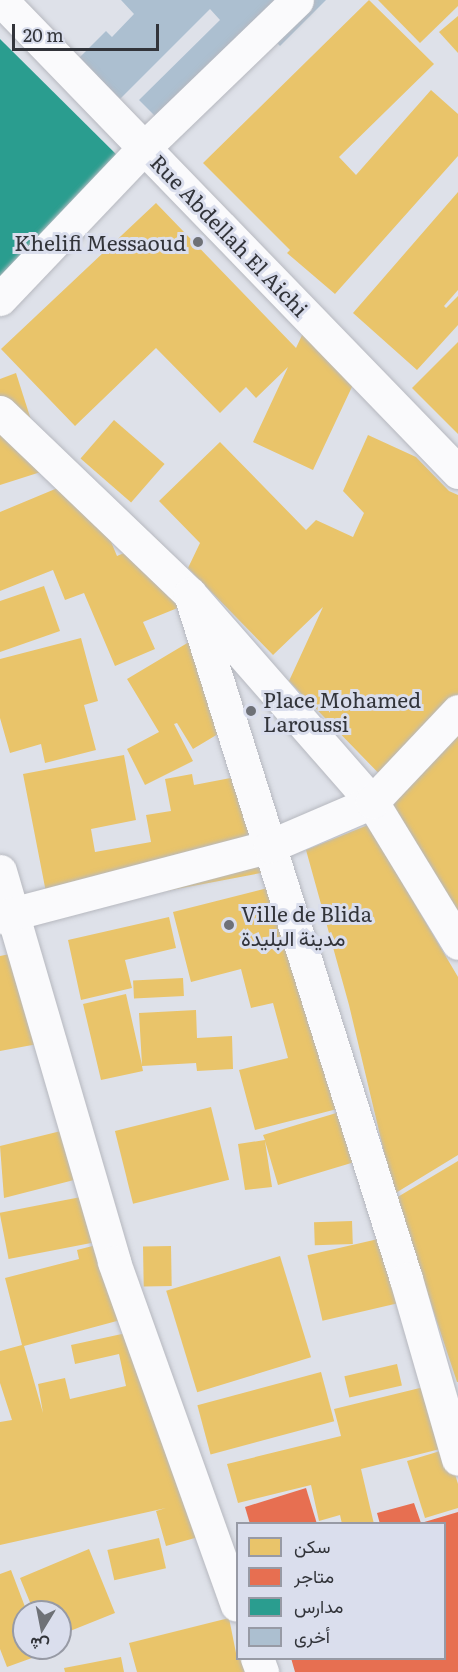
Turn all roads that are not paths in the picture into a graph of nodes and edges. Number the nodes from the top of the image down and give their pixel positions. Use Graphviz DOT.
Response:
graph roads {
  1 [pos="1,0"];
  2 [pos="297,0"];
  3 [pos="145,147"];
  4 [pos="0,299"];
  5 [pos="0,412"];
  6 [pos="458,472"];
  7 [pos="190,594"];
  8 [pos="458,711"];
  9 [pos="372,802"];
  10 [pos="270,846"];
  11 [pos="0,871"];
  12 [pos="6,916"];
  13 [pos="458,943"];
  14 [pos="458,1459"];
  15 [pos="236,1602"];
  1 -- 3 [label="street, Rue Abdellah El Aichi"];
  2 -- 3 [label="street"];
  3 -- 4 [label="street"];
  3 -- 6 [label="street, Rue Abdellah El Aichi"];
  5 -- 7 [label="street"];
  7 -- 9 [label="street"];
  7 -- 10 [label="street"];
  8 -- 9 [label="street"];
  9 -- 10 [label="street"];
  9 -- 13 [label="street"];
  10 -- 12 [label="street"];
  10 -- 14 [label="street"];
  11 -- 12 [label="street"];
  12 -- 15 [label="street"];
}
